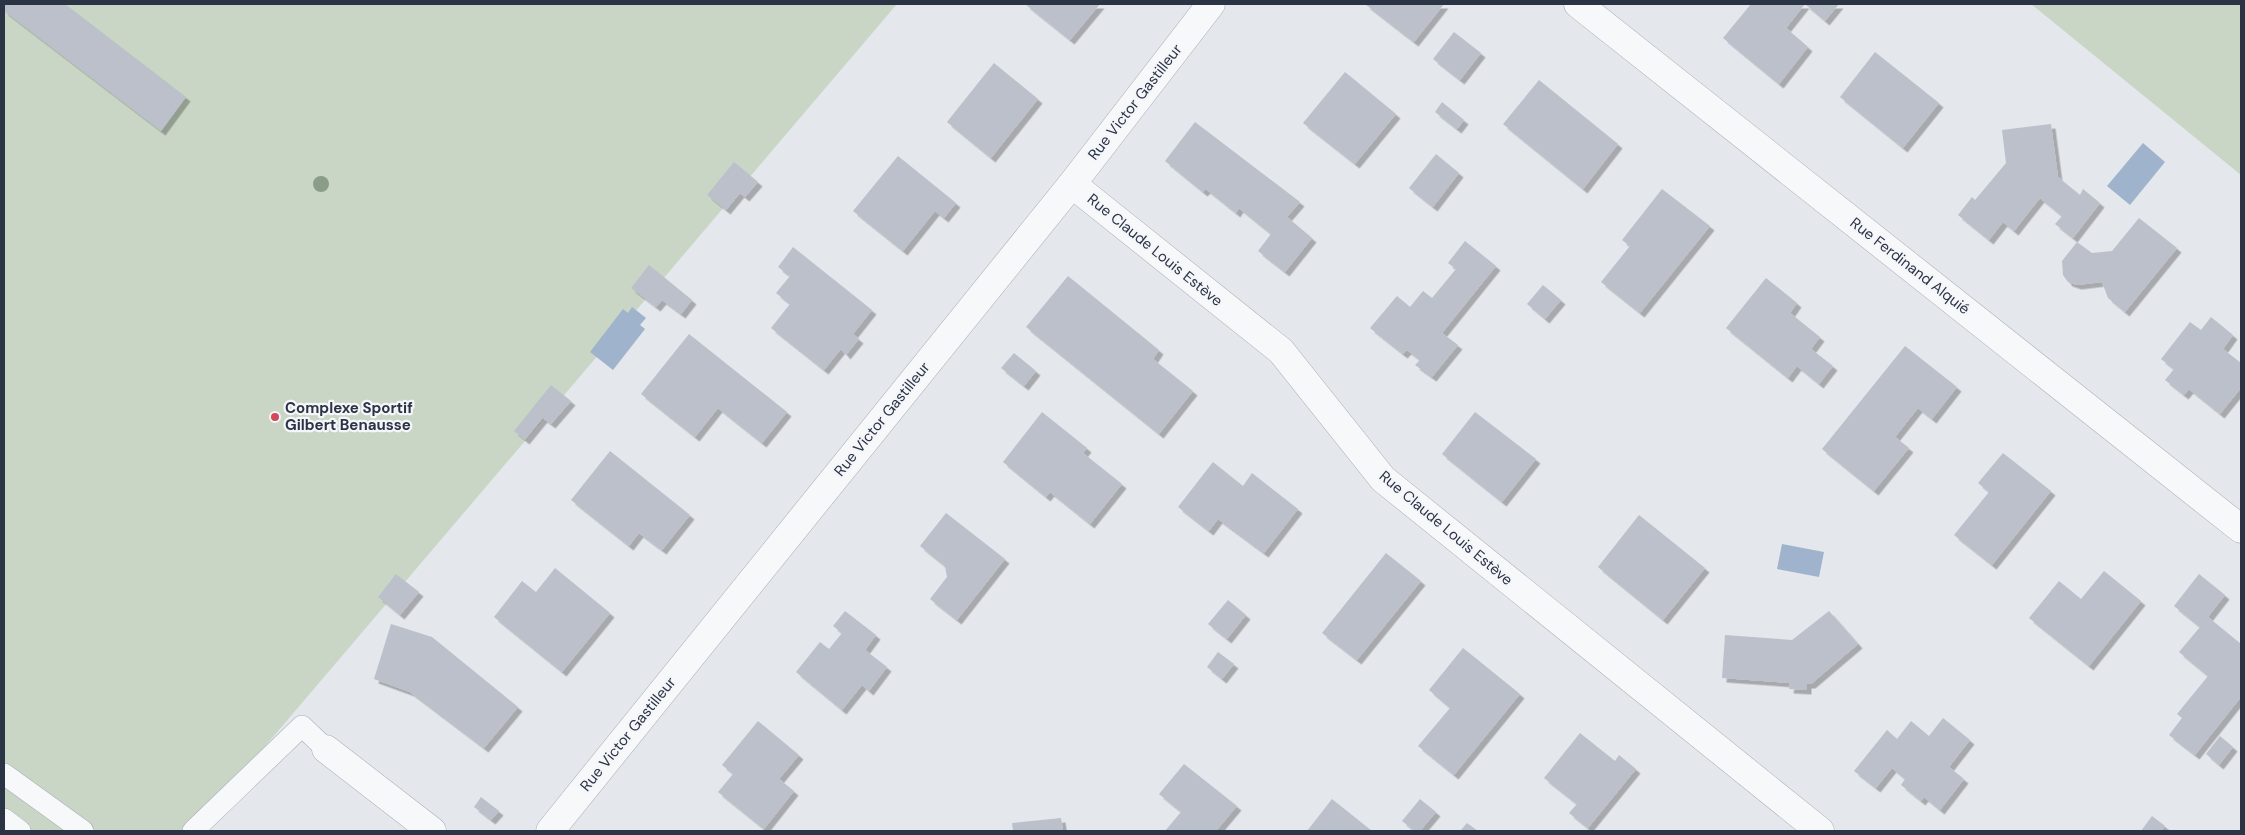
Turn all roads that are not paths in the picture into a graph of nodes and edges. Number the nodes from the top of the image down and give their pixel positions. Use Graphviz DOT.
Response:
graph roads {
  1 [pos="1211,4"];
  2 [pos="1578,4"];
  3 [pos="1072,184"];
  4 [pos="2241,529"];
  5 [pos="326,749"];
  6 [pos="4,774"];
  7 [pos="4,819"];
  8 [pos="20,831"];
  9 [pos="83,831"];
  10 [pos="193,831"];
  11 [pos="432,831"];
  12 [pos="550,831"];
  13 [pos="1820,831"];
  1 -- 3 [label="street, Rue Victor Gastilleur"];
  2 -- 4 [label="street, Rue Ferdinand Alquié"];
  3 -- 12 [label="street, Rue Victor Gastilleur"];
  3 -- 13 [label="street, Rue Claude Louis Estève"];
  5 -- 10 [label="lane"];
  5 -- 11 [label="street"];
  6 -- 9 [label="lane"];
  7 -- 8 [label="lane"];
}
